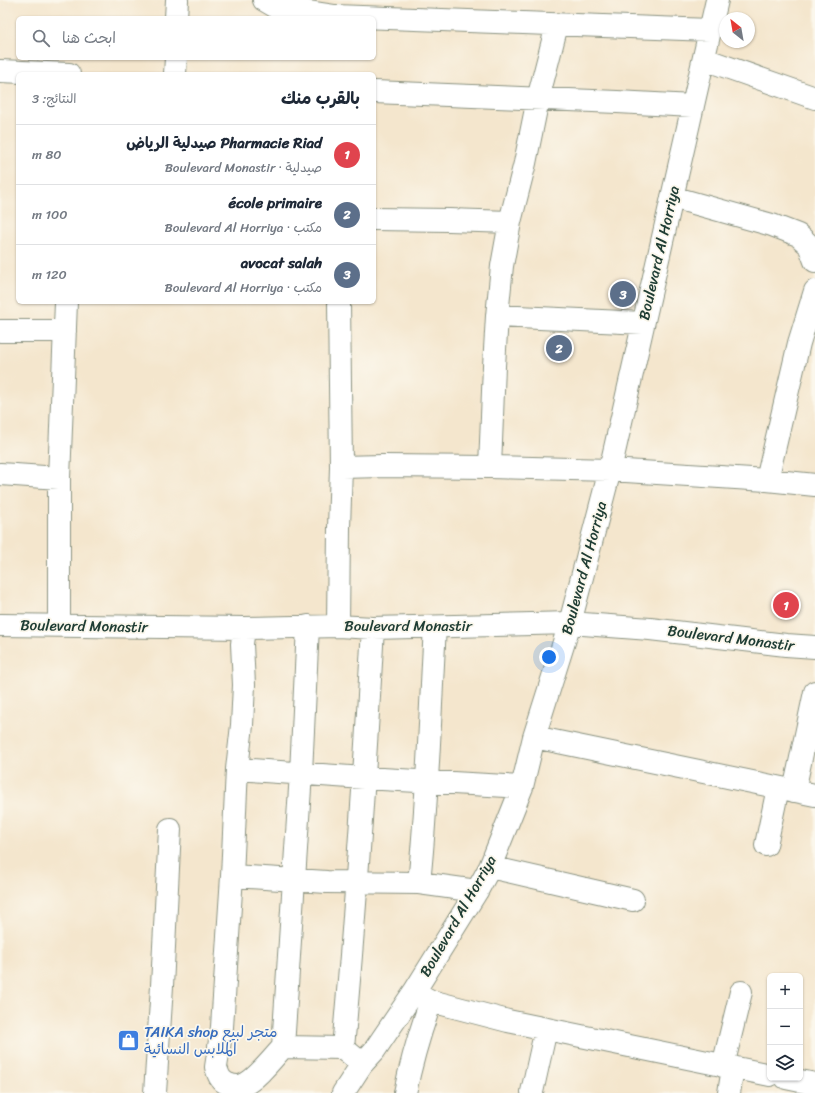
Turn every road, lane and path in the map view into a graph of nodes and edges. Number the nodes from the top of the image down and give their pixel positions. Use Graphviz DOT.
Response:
graph roads {
  1 [pos="177,0"];
  2 [pos="264,0"];
  3 [pos="717,0"];
  4 [pos="176,16"];
  5 [pos="335,16"];
  6 [pos="376,18"];
  7 [pos="557,25"];
  8 [pos="710,30"];
  9 [pos="704,59"];
  10 [pos="176,60"];
  11 [pos="0,71"];
  12 [pos="23,72"];
  13 [pos="175,72"];
  14 [pos="376,92"];
  15 [pos="815,98"];
  16 [pos="538,99"];
  17 [pos="693,106"];
  18 [pos="672,197"];
  19 [pos="376,219"];
  20 [pos="510,222"];
  21 [pos="815,261"];
  22 [pos="815,291"];
  23 [pos="66,304"];
  24 [pos="339,304"];
  25 [pos="497,316"];
  26 [pos="644,324"];
  27 [pos="0,330"];
  28 [pos="64,331"];
  29 [pos="807,344"];
  30 [pos="341,467"];
  31 [pos="490,467"];
  32 [pos="610,470"];
  33 [pos="0,474"];
  34 [pos="59,478"];
  35 [pos="767,480"];
  36 [pos="815,485"];
  37 [pos="570,623"];
  38 [pos="0,625"];
  39 [pos="59,625"];
  40 [pos="308,626"];
  41 [pos="338,626"];
  42 [pos="435,627"];
  43 [pos="244,628"];
  44 [pos="373,628"];
  45 [pos="815,647"];
  46 [pos="815,692"];
  47 [pos="534,737"];
  48 [pos="237,769"];
  49 [pos="301,773"];
  50 [pos="364,778"];
  51 [pos="427,782"];
  52 [pos="522,787"];
  53 [pos="786,789"];
  54 [pos="815,795"];
  55 [pos="170,829"];
  56 [pos="766,845"];
  57 [pos="490,867"];
  58 [pos="232,876"];
  59 [pos="294,880"];
  60 [pos="357,882"];
  61 [pos="419,883"];
  62 [pos="477,891"];
  63 [pos="633,900"];
  64 [pos="741,992"];
  65 [pos="422,997"];
  66 [pos="546,1029"];
  67 [pos="283,1047"];
  68 [pos="343,1048"];
  69 [pos="362,1064"];
  70 [pos="728,1067"];
  71 [pos="767,1074"];
  72 [pos="800,1081"];
  73 [pos="815,1084"];
  74 [pos="532,1092"];
  75 [pos="155,1093"];
  76 [pos="342,1093"];
  77 [pos="405,1093"];
  78 [pos="729,1093"];
  1 -- 4 [label="street"];
  2 -- 5 [label="street"];
  3 -- 8 [label="street, Boulevard Al Horriya"];
  6 -- 7 [label="street"];
  7 -- 8 [label="street"];
  7 -- 16 [label="street"];
  8 -- 9 [label="street, Boulevard Al Horriya"];
  9 -- 15 [label="street"];
  9 -- 17 [label="street, Boulevard Al Horriya"];
  10 -- 13 [label="street"];
  11 -- 12 [label="street"];
  14 -- 16 [label="street"];
  16 -- 17 [label="street"];
  16 -- 20 [label="street"];
  17 -- 18 [label="street, Boulevard Al Horriya"];
  18 -- 21 [label="street"];
  18 -- 26 [label="street, Boulevard Al Horriya"];
  19 -- 20 [label="street"];
  20 -- 25 [label="street"];
  22 -- 29 [label="street"];
  23 -- 28 [label="street"];
  24 -- 30 [label="street"];
  25 -- 26 [label="street"];
  25 -- 31 [label="street"];
  26 -- 32 [label="street, Boulevard Al Horriya"];
  27 -- 28 [label="street"];
  28 -- 34 [label="street"];
  29 -- 35 [label="street"];
  30 -- 31 [label="street"];
  30 -- 41 [label="street"];
  31 -- 32 [label="street"];
  32 -- 35 [label="street"];
  32 -- 37 [label="street, Boulevard Al Horriya"];
  33 -- 34 [label="street"];
  34 -- 39 [label="street"];
  35 -- 36 [label="street"];
  37 -- 42 [label="street, Boulevard Monastir"];
  37 -- 45 [label="street, Boulevard Monastir"];
  37 -- 47 [label="street, Boulevard Al Horriya"];
  38 -- 39 [label="street, Boulevard Monastir"];
  39 -- 43 [label="street, Boulevard Monastir"];
  40 -- 41 [label="street, Boulevard Monastir"];
  40 -- 43 [label="street, Boulevard Monastir"];
  40 -- 49 [label="street"];
  41 -- 44 [label="street, Boulevard Monastir"];
  42 -- 44 [label="street, Boulevard Monastir"];
  42 -- 51 [label="street"];
  43 -- 48 [label="street"];
  44 -- 50 [label="street"];
  46 -- 53 [label="street"];
  47 -- 52 [label="street, Boulevard Al Horriya"];
  47 -- 53 [label="street"];
  48 -- 49 [label="street"];
  48 -- 58 [label="street"];
  49 -- 50 [label="street"];
  49 -- 59 [label="street"];
  50 -- 51 [label="street"];
  50 -- 60 [label="street"];
  51 -- 52 [label="street"];
  51 -- 61 [label="street"];
  52 -- 57 [label="street, Boulevard Al Horriya"];
  53 -- 54 [label="street"];
  53 -- 56 [label="street"];
  55 -- 75 [label="street"];
  57 -- 62 [label="street, Boulevard Al Horriya"];
  57 -- 63 [label="street"];
  58 -- 59 [label="street"];
  58 -- 67 [label="street"];
  59 -- 60 [label="street"];
  59 -- 67 [label="street"];
  60 -- 61 [label="street"];
  60 -- 68 [label="street"];
  61 -- 62 [label="street"];
  62 -- 65 [label="street, Boulevard Al Horriya"];
  64 -- 70 [label="street"];
  65 -- 66 [label="street"];
  65 -- 69 [label="street, Boulevard Al Horriya"];
  65 -- 77 [label="street"];
  66 -- 70 [label="street"];
  66 -- 74 [label="street"];
  67 -- 68 [label="street"];
  68 -- 69 [label="street"];
  69 -- 76 [label="street, Boulevard Al Horriya"];
  70 -- 71 [label="street"];
  70 -- 78 [label="street"];
  72 -- 73 [label="street"];
}
